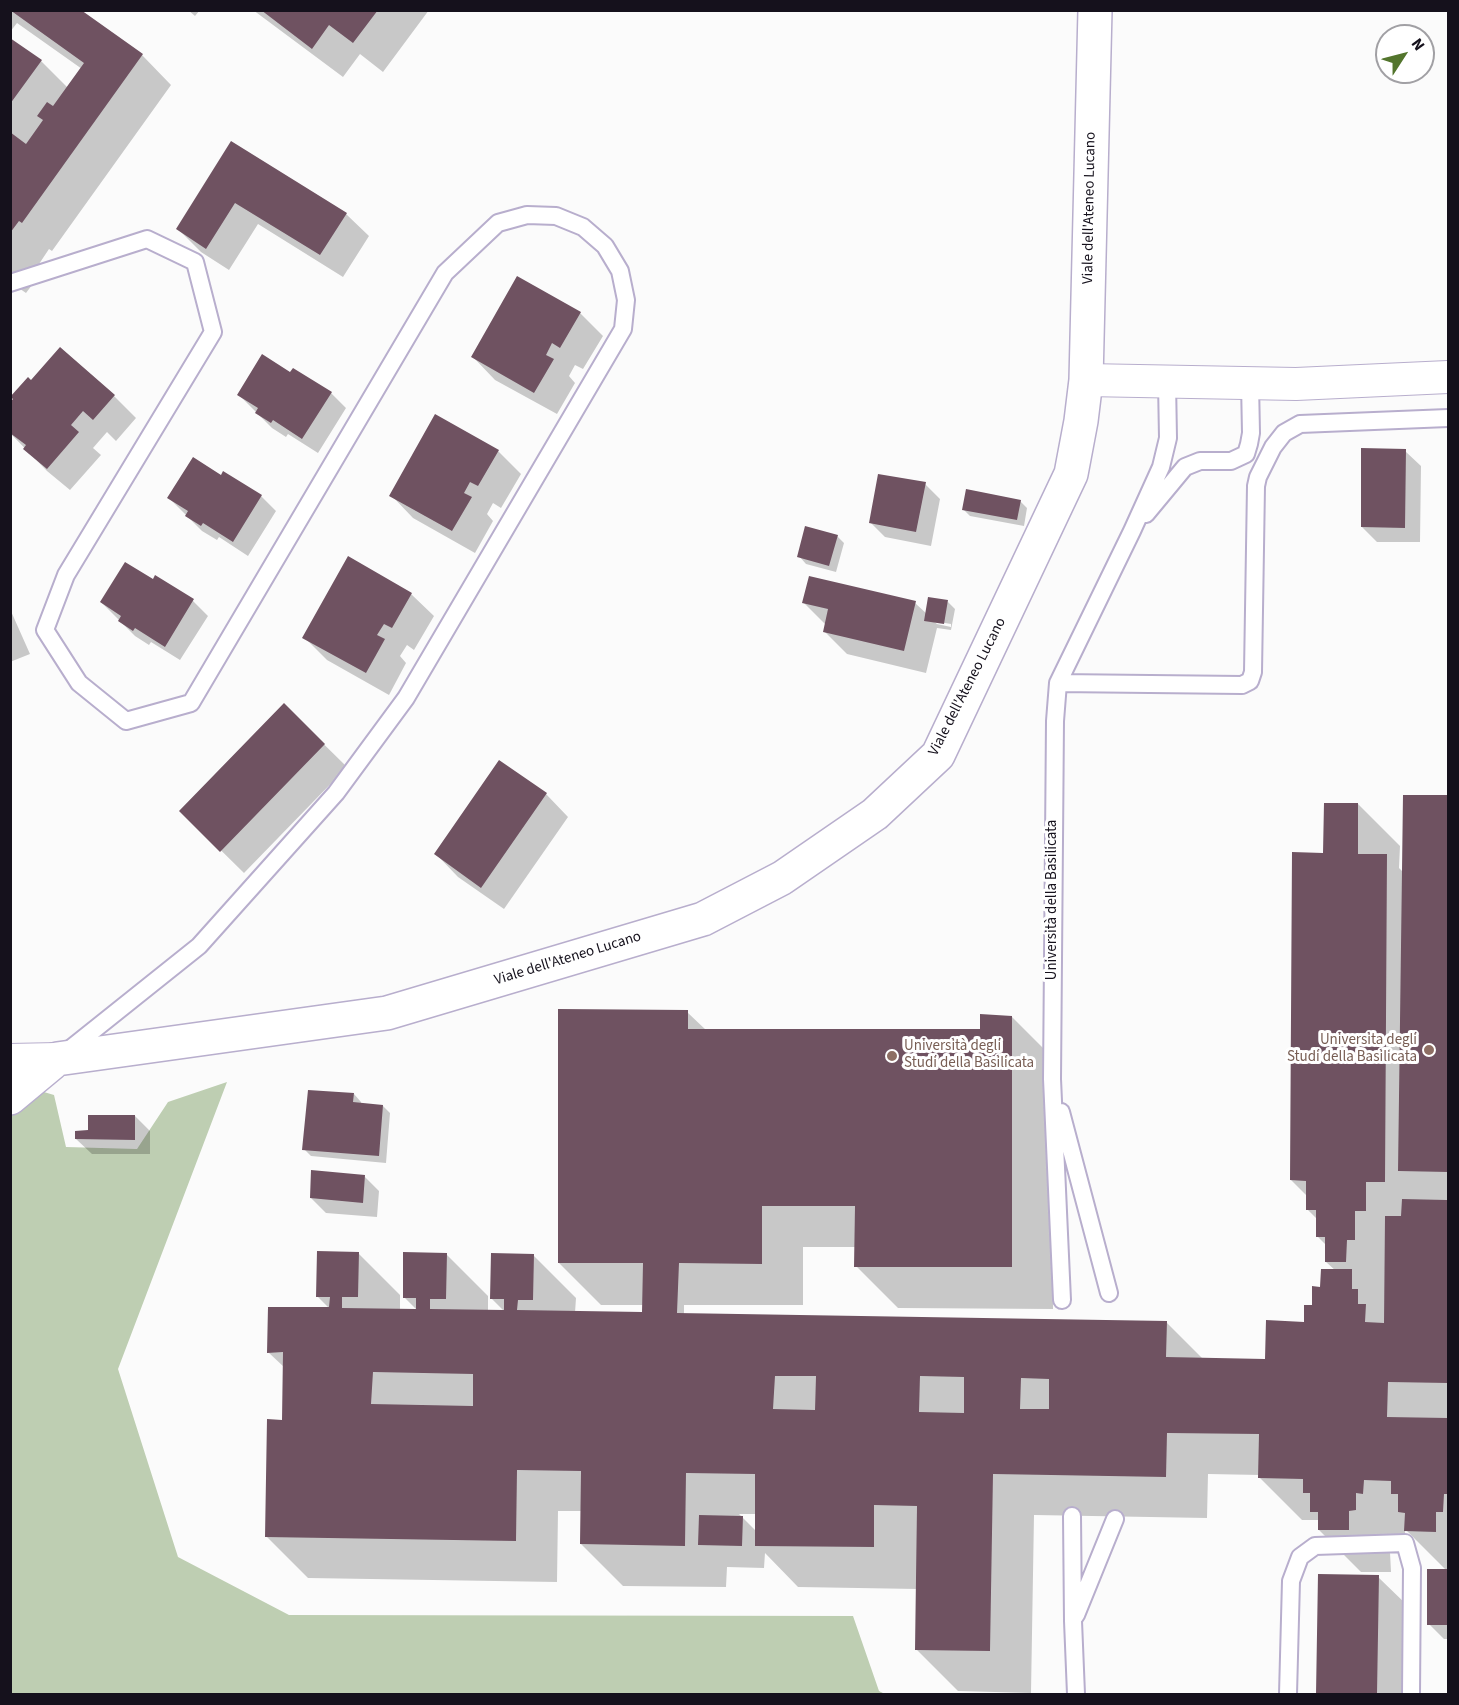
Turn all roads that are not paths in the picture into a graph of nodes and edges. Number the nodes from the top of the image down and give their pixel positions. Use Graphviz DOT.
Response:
graph roads {
  1 [pos="1095,10"];
  2 [pos="10,284"];
  3 [pos="1449,377"];
  4 [pos="1086,380"];
  5 [pos="1167,382"];
  6 [pos="1250,383"];
  7 [pos="1449,418"];
  8 [pos="1132,531"];
  9 [pos="1058,683"];
  10 [pos="57,1059"];
  11 [pos="10,1060"];
  12 [pos="1052,1079"];
  13 [pos="10,1098"];
  14 [pos="1109,1293"];
  15 [pos="1062,1300"];
  16 [pos="1072,1516"];
  17 [pos="1115,1519"];
  18 [pos="1073,1621"];
  19 [pos="1076,1695"];
  20 [pos="1288,1695"];
  21 [pos="1411,1695"];
  1 -- 4 [label="street, Viale dell'Ateneo Lucano"];
  2 -- 10 [label="lane"];
  3 -- 6 [label="street"];
  4 -- 5 [label="street"];
  4 -- 10 [label="street, Viale dell'Ateneo Lucano"];
  5 -- 6 [label="street"];
  5 -- 8 [label="lane"];
  6 -- 8 [label="lane"];
  7 -- 9 [label="lane"];
  8 -- 9 [label="lane"];
  9 -- 12 [label="lane, Università della Basilicata"];
  10 -- 11 [label="street"];
  10 -- 13 [label="street"];
  12 -- 14 [label="lane, Università della Basilicata"];
  12 -- 15 [label="lane, Università della Basilicata"];
  16 -- 18 [label="lane"];
  17 -- 18 [label="lane"];
  18 -- 19 [label="lane"];
  20 -- 21 [label="lane"];
}
